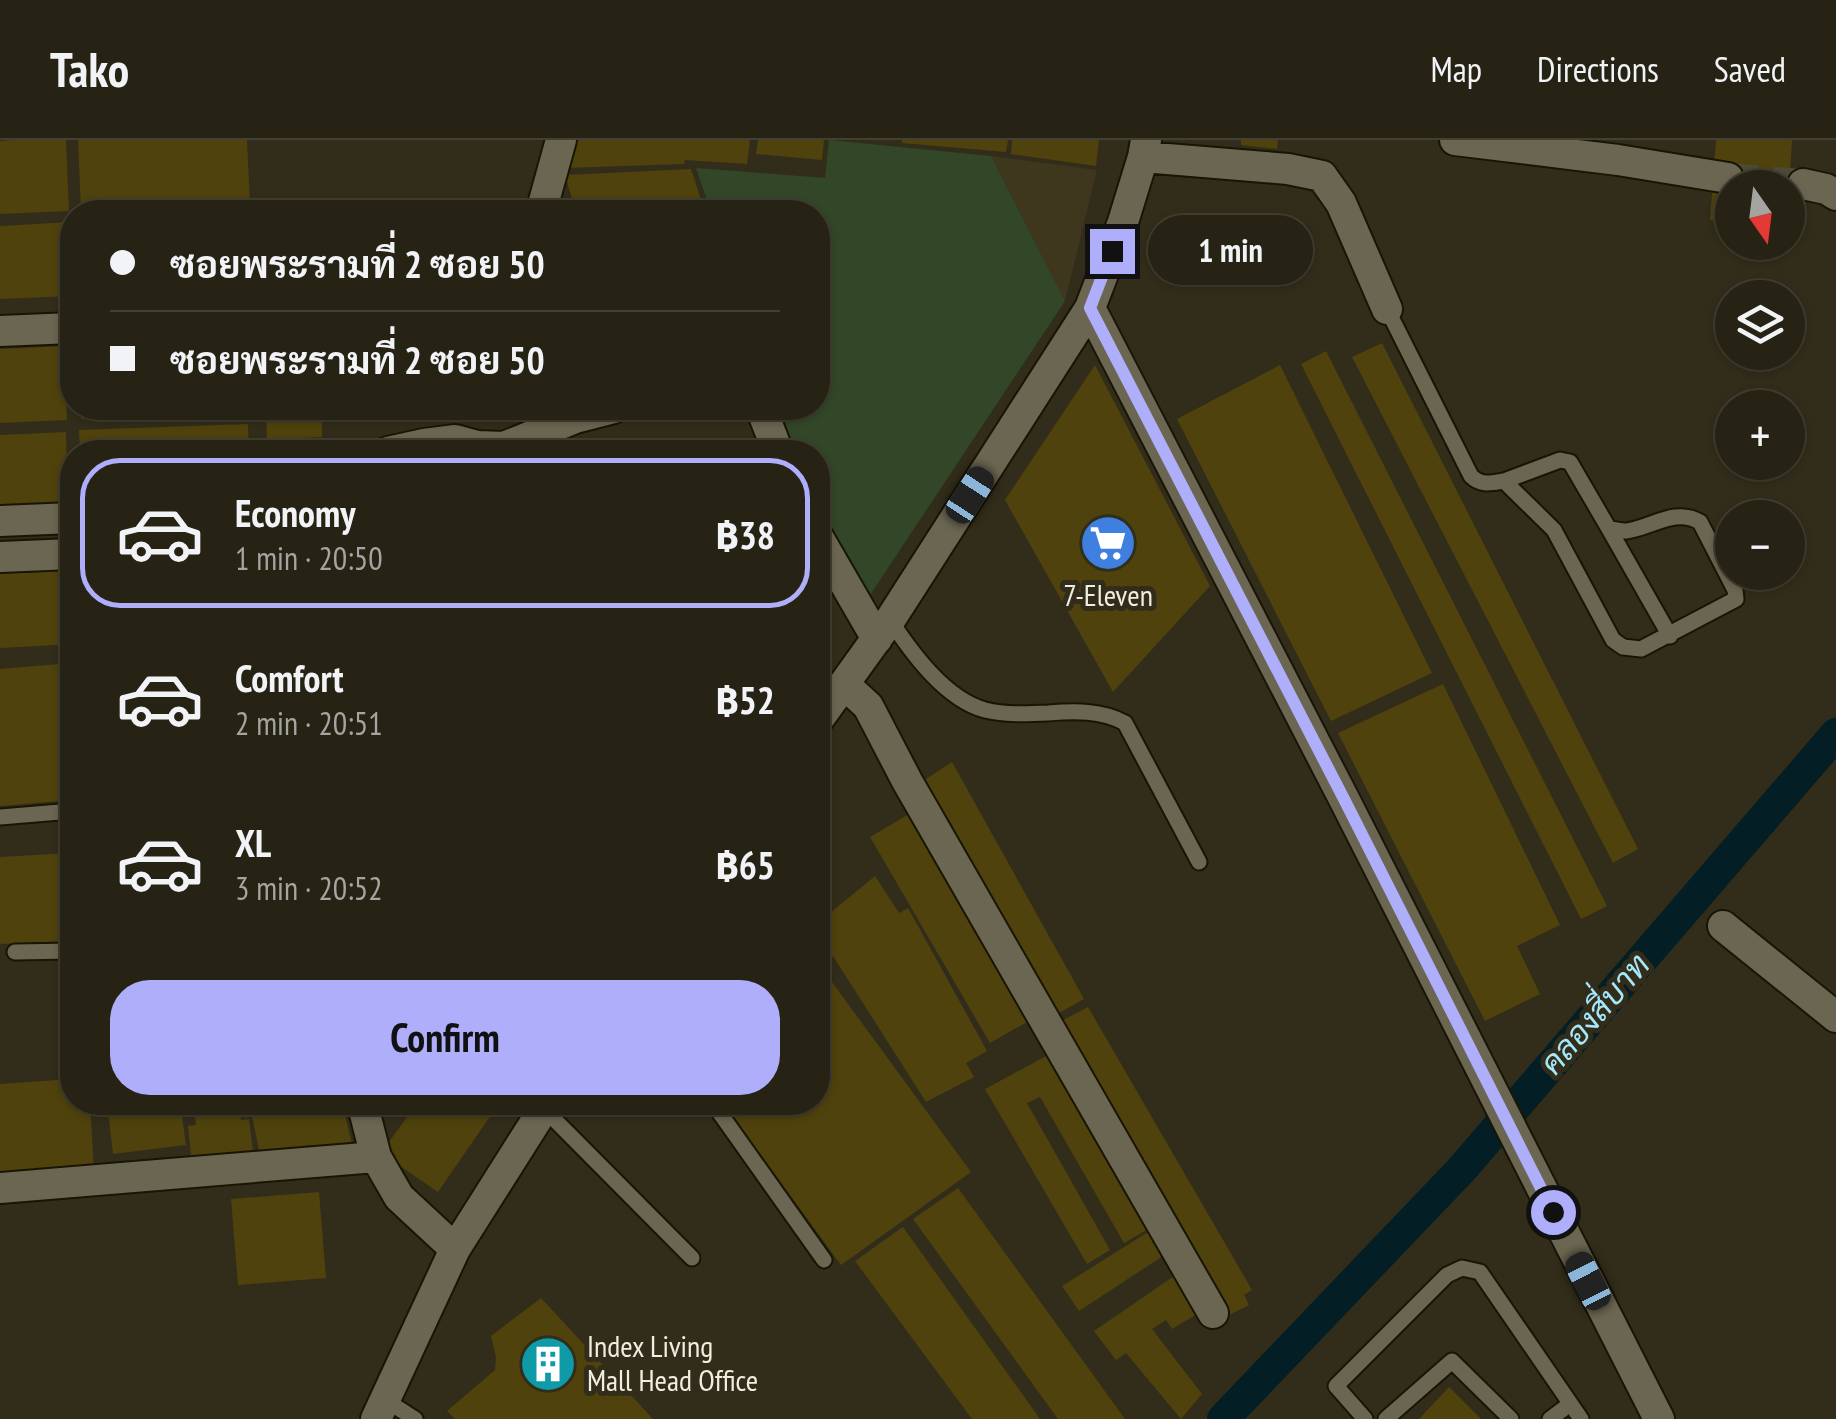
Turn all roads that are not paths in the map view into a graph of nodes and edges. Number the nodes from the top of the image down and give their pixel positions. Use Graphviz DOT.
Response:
graph roads {
  1 [pos="560,140"];
  2 [pos="1455,140"];
  3 [pos="1144,148"];
  4 [pos="1715,176"];
  5 [pos="1805,184"];
  6 [pos="1836,195"];
  7 [pos="544,200"];
  8 [pos="1090,308"];
  9 [pos="1387,309"];
  10 [pos="60,329"];
  11 [pos="0,332"];
  12 [pos="571,420"];
  13 [pos="525,440"];
  14 [pos="1504,481"];
  15 [pos="60,518"];
  16 [pos="0,521"];
  17 [pos="1608,528"];
  18 [pos="60,554"];
  19 [pos="830,554"];
  20 [pos="0,557"];
  21 [pos="883,630"];
  22 [pos="1670,636"];
  23 [pos="845,684"];
  24 [pos="830,704"];
  25 [pos="60,812"];
  26 [pos="0,817"];
  27 [pos="1199,862"];
  28 [pos="1723,926"];
  29 [pos="60,951"];
  30 [pos="15,952"];
  31 [pos="1836,1016"];
  32 [pos="365,1115"];
  33 [pos="540,1115"];
  34 [pos="555,1115"];
  35 [pos="721,1115"];
  36 [pos="376,1157"];
  37 [pos="0,1188"];
  38 [pos="454,1249"];
  39 [pos="692,1258"];
  40 [pos="824,1260"];
  41 [pos="1214,1313"];
  42 [pos="1570,1404"];
  43 [pos="380,1409"];
  44 [pos="415,1419"];
  45 [pos="1366,1419"];
  46 [pos="1386,1419"];
  47 [pos="1511,1419"];
  48 [pos="1550,1419"];
  49 [pos="1581,1419"];
  50 [pos="1660,1419"];
  1 -- 7 [label="street"];
  2 -- 4 [label="street"];
  3 -- 8 [label="street"];
  3 -- 9 [label="street"];
  5 -- 6 [label="street"];
  8 -- 21 [label="street"];
  8 -- 50 [label="street"];
  9 -- 14 [label="lane"];
  10 -- 11 [label="street"];
  12 -- 13 [label="street"];
  14 -- 17 [label="lane"];
  14 -- 22 [label="lane"];
  15 -- 16 [label="street"];
  17 -- 22 [label="lane"];
  17 -- 22 [label="lane"];
  18 -- 20 [label="street"];
  19 -- 21 [label="street"];
  21 -- 23 [label="street"];
  21 -- 27 [label="lane"];
  23 -- 24 [label="street"];
  23 -- 41 [label="street"];
  25 -- 26 [label="lane"];
  28 -- 31 [label="street"];
  29 -- 30 [label="lane"];
  32 -- 36 [label="street"];
  33 -- 38 [label="street"];
  34 -- 39 [label="lane"];
  35 -- 40 [label="lane"];
  36 -- 37 [label="street"];
  36 -- 38 [label="street"];
  38 -- 43 [label="street"];
  42 -- 45 [label="lane"];
  42 -- 48 [label="lane"];
  42 -- 49 [label="lane"];
  43 -- 44 [label="lane"];
  46 -- 47 [label="lane"];
}
